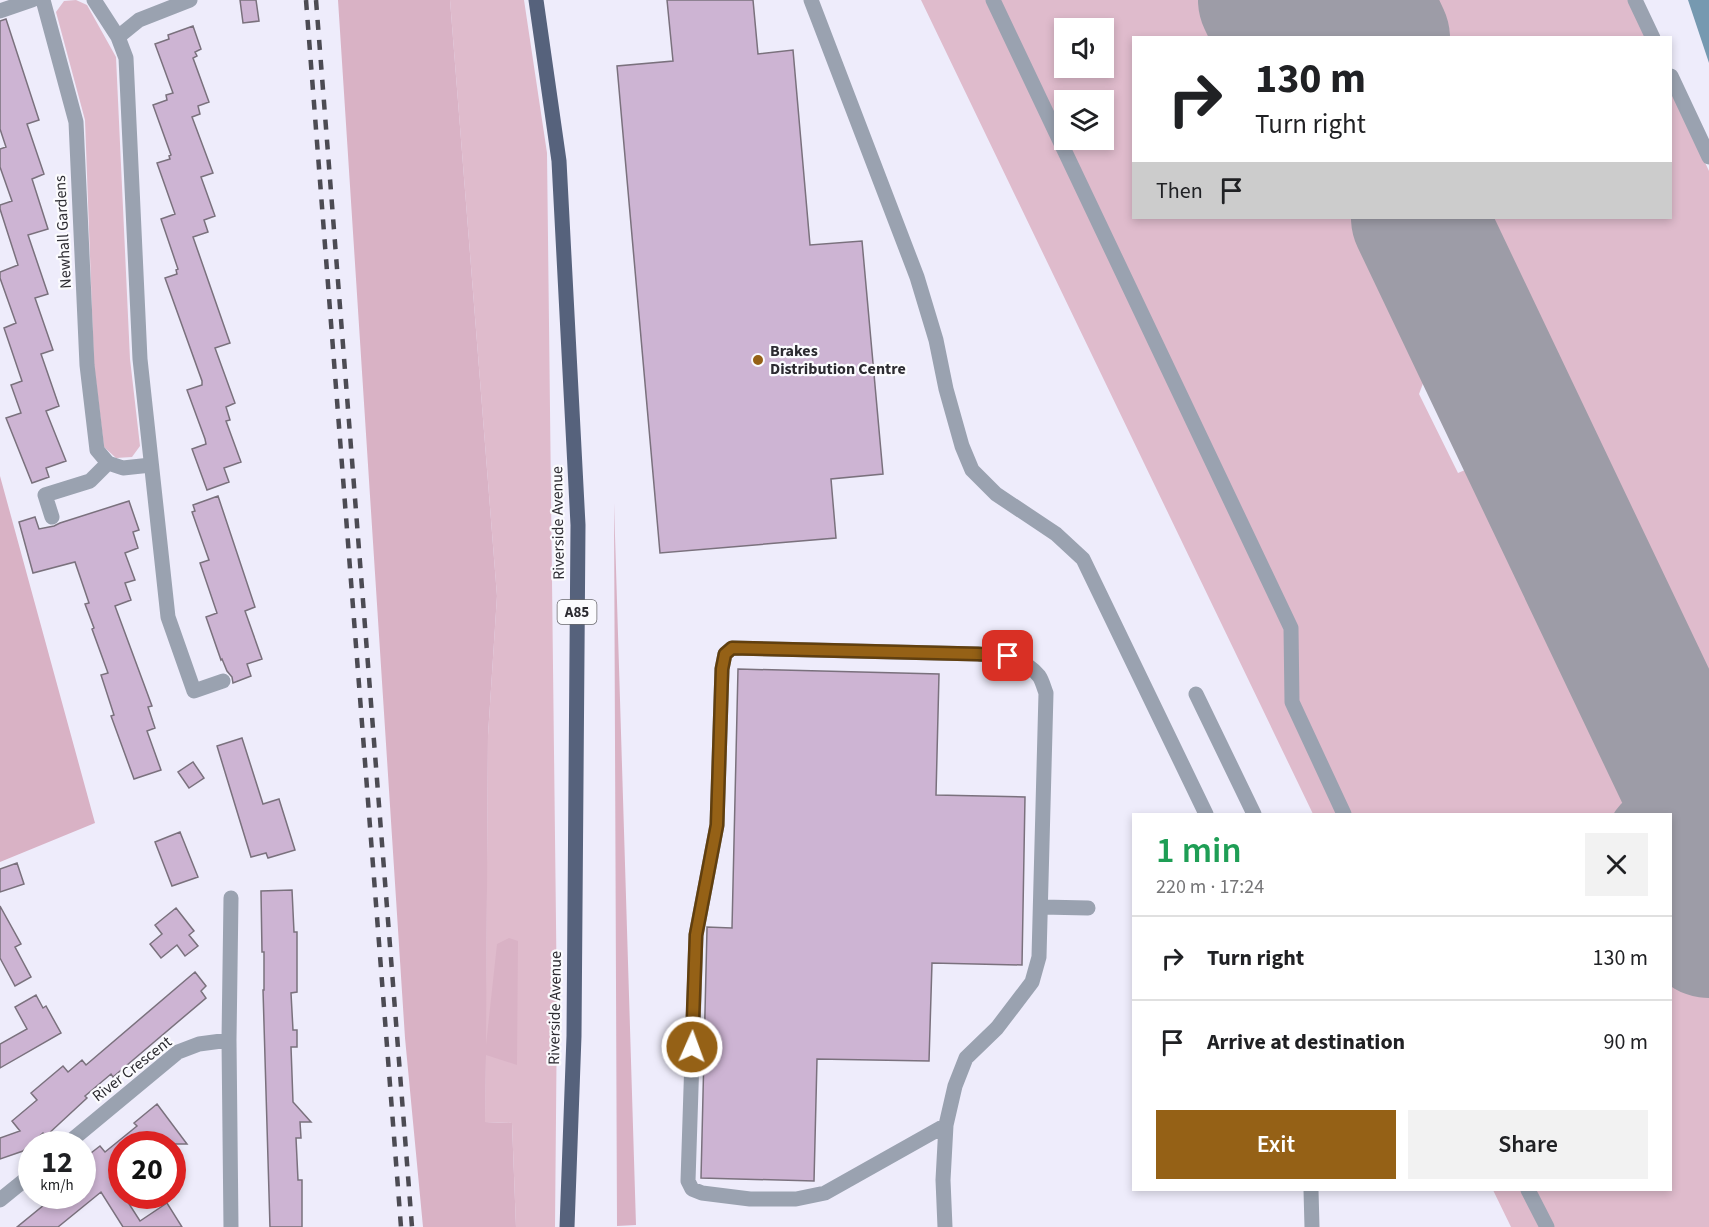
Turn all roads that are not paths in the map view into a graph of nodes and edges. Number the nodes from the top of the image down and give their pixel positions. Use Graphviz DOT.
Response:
graph roads {
  1 [pos="32,0"];
  2 [pos="43,0"];
  3 [pos="94,0"];
  4 [pos="190,0"];
  5 [pos="536,0"];
  6 [pos="811,0"];
  7 [pos="993,0"];
  8 [pos="1635,0"];
  9 [pos="0,11"];
  10 [pos="1652,36"];
  11 [pos="118,37"];
  12 [pos="1672,78"];
  13 [pos="1709,157"];
  14 [pos="108,463"];
  15 [pos="152,465"];
  16 [pos="52,517"];
  17 [pos="223,681"];
  18 [pos="1197,694"];
  19 [pos="1206,813"];
  20 [pos="1254,813"];
  21 [pos="1344,813"];
  22 [pos="231,898"];
  23 [pos="1042,907"];
  24 [pos="1088,908"];
  25 [pos="229,1040"];
  26 [pos="946,1125"];
  27 [pos="83,1131"];
  28 [pos="18,1185"];
  29 [pos="1311,1191"];
  30 [pos="1529,1191"];
  31 [pos="0,1200"];
  32 [pos="231,1227"];
  33 [pos="567,1227"];
  34 [pos="945,1227"];
  35 [pos="1312,1227"];
  36 [pos="1547,1227"];
  1 -- 9 [label="street"];
  2 -- 14 [label="street, Newhall Gardens"];
  3 -- 11 [label="street"];
  4 -- 11 [label="street"];
  5 -- 33 [label="main road, Riverside Avenue / A85"];
  6 -- 19 [label="street"];
  7 -- 21 [label="street"];
  8 -- 10 [label="street"];
  11 -- 15 [label="street"];
  12 -- 13 [label="street"];
  14 -- 15 [label="street"];
  14 -- 16 [label="street"];
  15 -- 17 [label="street"];
  18 -- 20 [label="street"];
  22 -- 25 [label="street"];
  23 -- 24 [label="street"];
  23 -- 26 [label="street"];
  23 -- 26 [label="street"];
  25 -- 27 [label="street, River Crescent"];
  25 -- 32 [label="street"];
  26 -- 34 [label="street"];
  28 -- 31 [label="street"];
  29 -- 35 [label="street"];
  30 -- 36 [label="street"];
}
